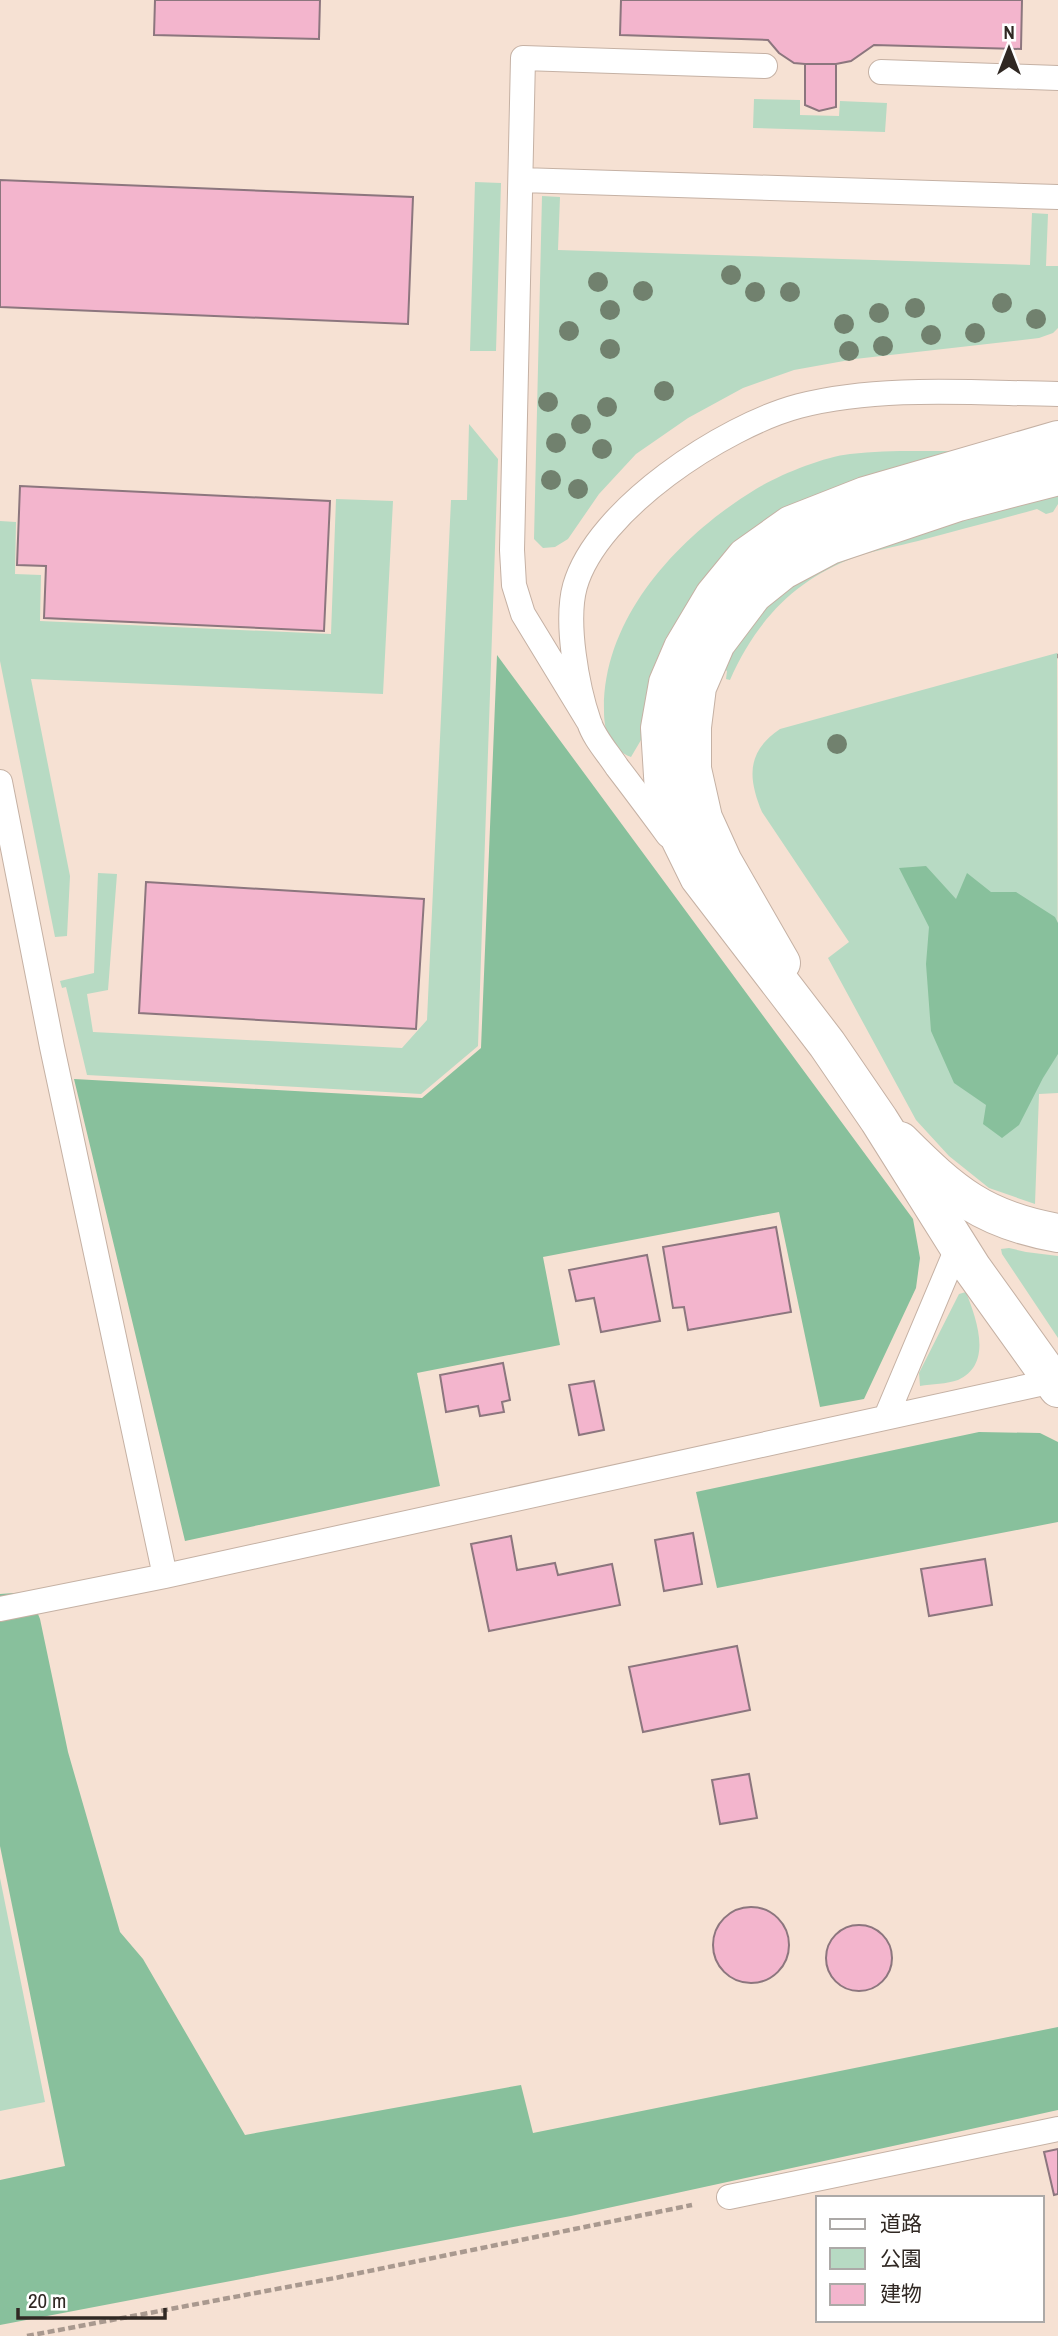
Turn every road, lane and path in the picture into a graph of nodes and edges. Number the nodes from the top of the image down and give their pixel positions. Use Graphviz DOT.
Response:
graph roads {
  1 [pos="765,66"];
  2 [pos="881,72"];
  3 [pos="1058,78"];
  4 [pos="521,180"];
  5 [pos="1058,197"];
  6 [pos="1058,394"];
  7 [pos="1058,440"];
  8 [pos="1058,476"];
  9 [pos="590,724"];
  10 [pos="0,782"];
  11 [pos="699,877"];
  12 [pos="827,1044"];
  13 [pos="879,1119"];
  14 [pos="1058,1233"];
  15 [pos="958,1246"];
  16 [pos="1056,1384"];
  17 [pos="886,1418"];
  18 [pos="165,1576"];
  19 [pos="0,1609"];
  20 [pos="1058,2129"];
  21 [pos="729,2197"];
  22 [pos="27,2336"];
  1 -- 4 [label="lane"];
  2 -- 3 [label="lane"];
  4 -- 5 [label="lane"];
  4 -- 9 [label="lane"];
  6 -- 9 [label="lane"];
  7 -- 11 [label="street"];
  8 -- 12 [label="street"];
  9 -- 11 [label="lane"];
  10 -- 18 [label="lane"];
  11 -- 12 [label="street"];
  12 -- 13 [label="street"];
  13 -- 14 [label="street"];
  13 -- 15 [label="street"];
  15 -- 16 [label="street"];
  15 -- 17 [label="lane"];
  16 -- 17 [label="lane"];
  17 -- 18 [label="lane"];
  18 -- 19 [label="lane"];
  20 -- 21 [label="lane"];
  21 -- 22 [label="path"];
}
